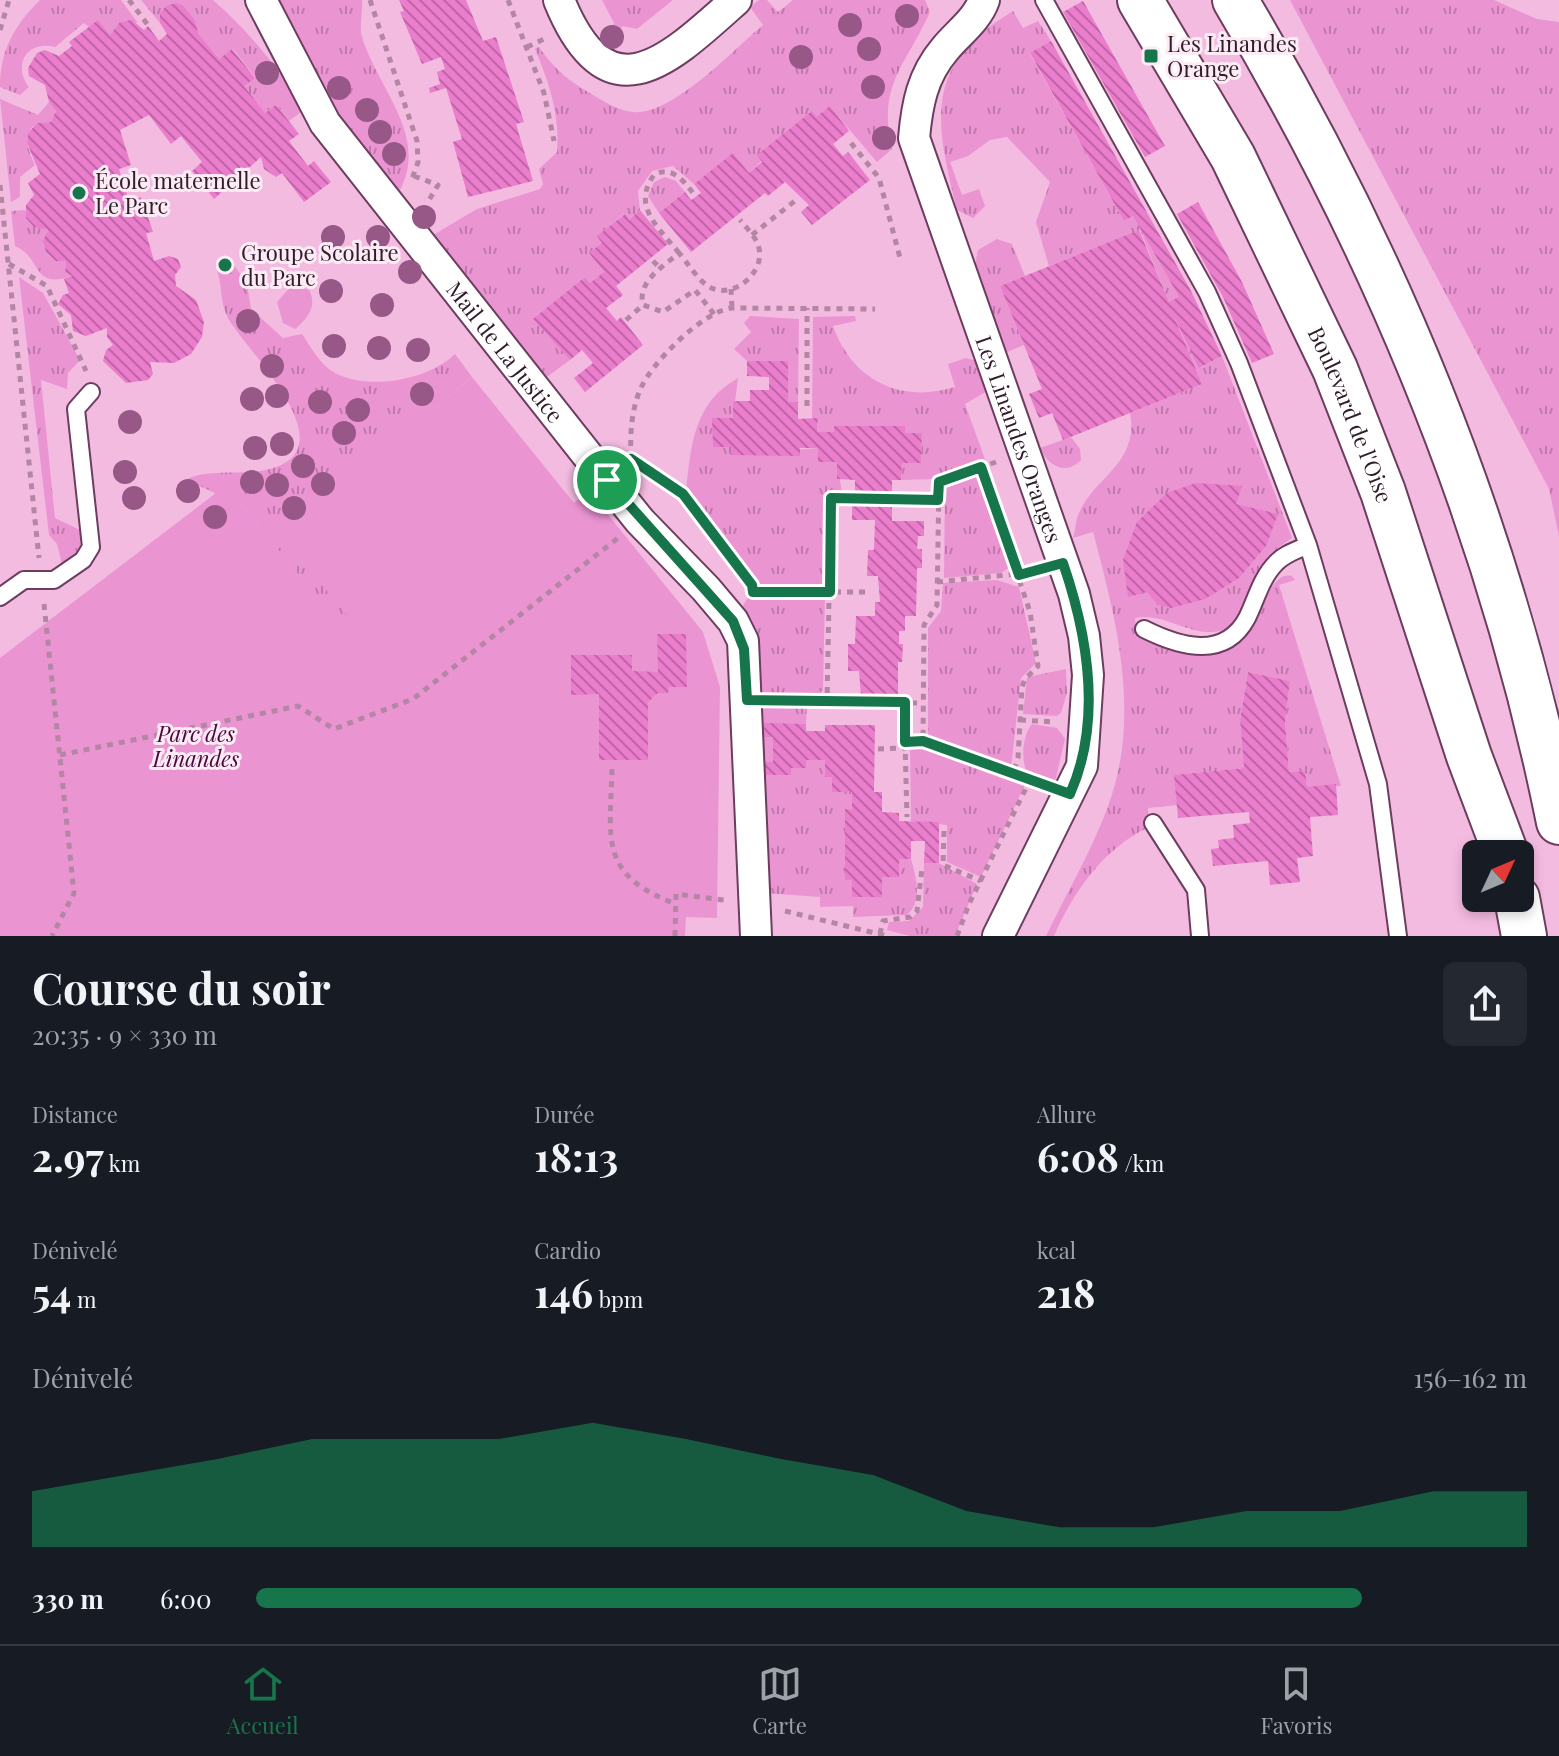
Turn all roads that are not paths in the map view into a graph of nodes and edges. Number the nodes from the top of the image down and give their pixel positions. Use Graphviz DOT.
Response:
graph roads {
  1 [pos="261,0"];
  2 [pos="559,0"];
  3 [pos="736,0"];
  4 [pos="984,0"];
  5 [pos="1044,0"];
  6 [pos="1140,0"];
  7 [pos="1235,0"];
  8 [pos="91,392"];
  9 [pos="1308,545"];
  10 [pos="4,594"];
  11 [pos="1144,629"];
  12 [pos="1559,822"];
  13 [pos="1153,823"];
  14 [pos="1501,840"];
  15 [pos="1520,912"];
  16 [pos="756,936"];
  17 [pos="998,936"];
  18 [pos="1200,936"];
  19 [pos="1398,936"];
  20 [pos="1524,936"];
  1 -- 16 [label="street, Mail de La Justice"];
  2 -- 3 [label="street"];
  4 -- 17 [label="street, Les Linandes Oranges"];
  5 -- 9 [label="lane"];
  6 -- 14 [label="main road, Boulevard de l'Oise"];
  7 -- 12 [label="main road"];
  8 -- 10 [label="lane"];
  9 -- 11 [label="lane"];
  9 -- 19 [label="lane"];
  13 -- 18 [label="lane"];
  15 -- 20 [label="main road"];
}
